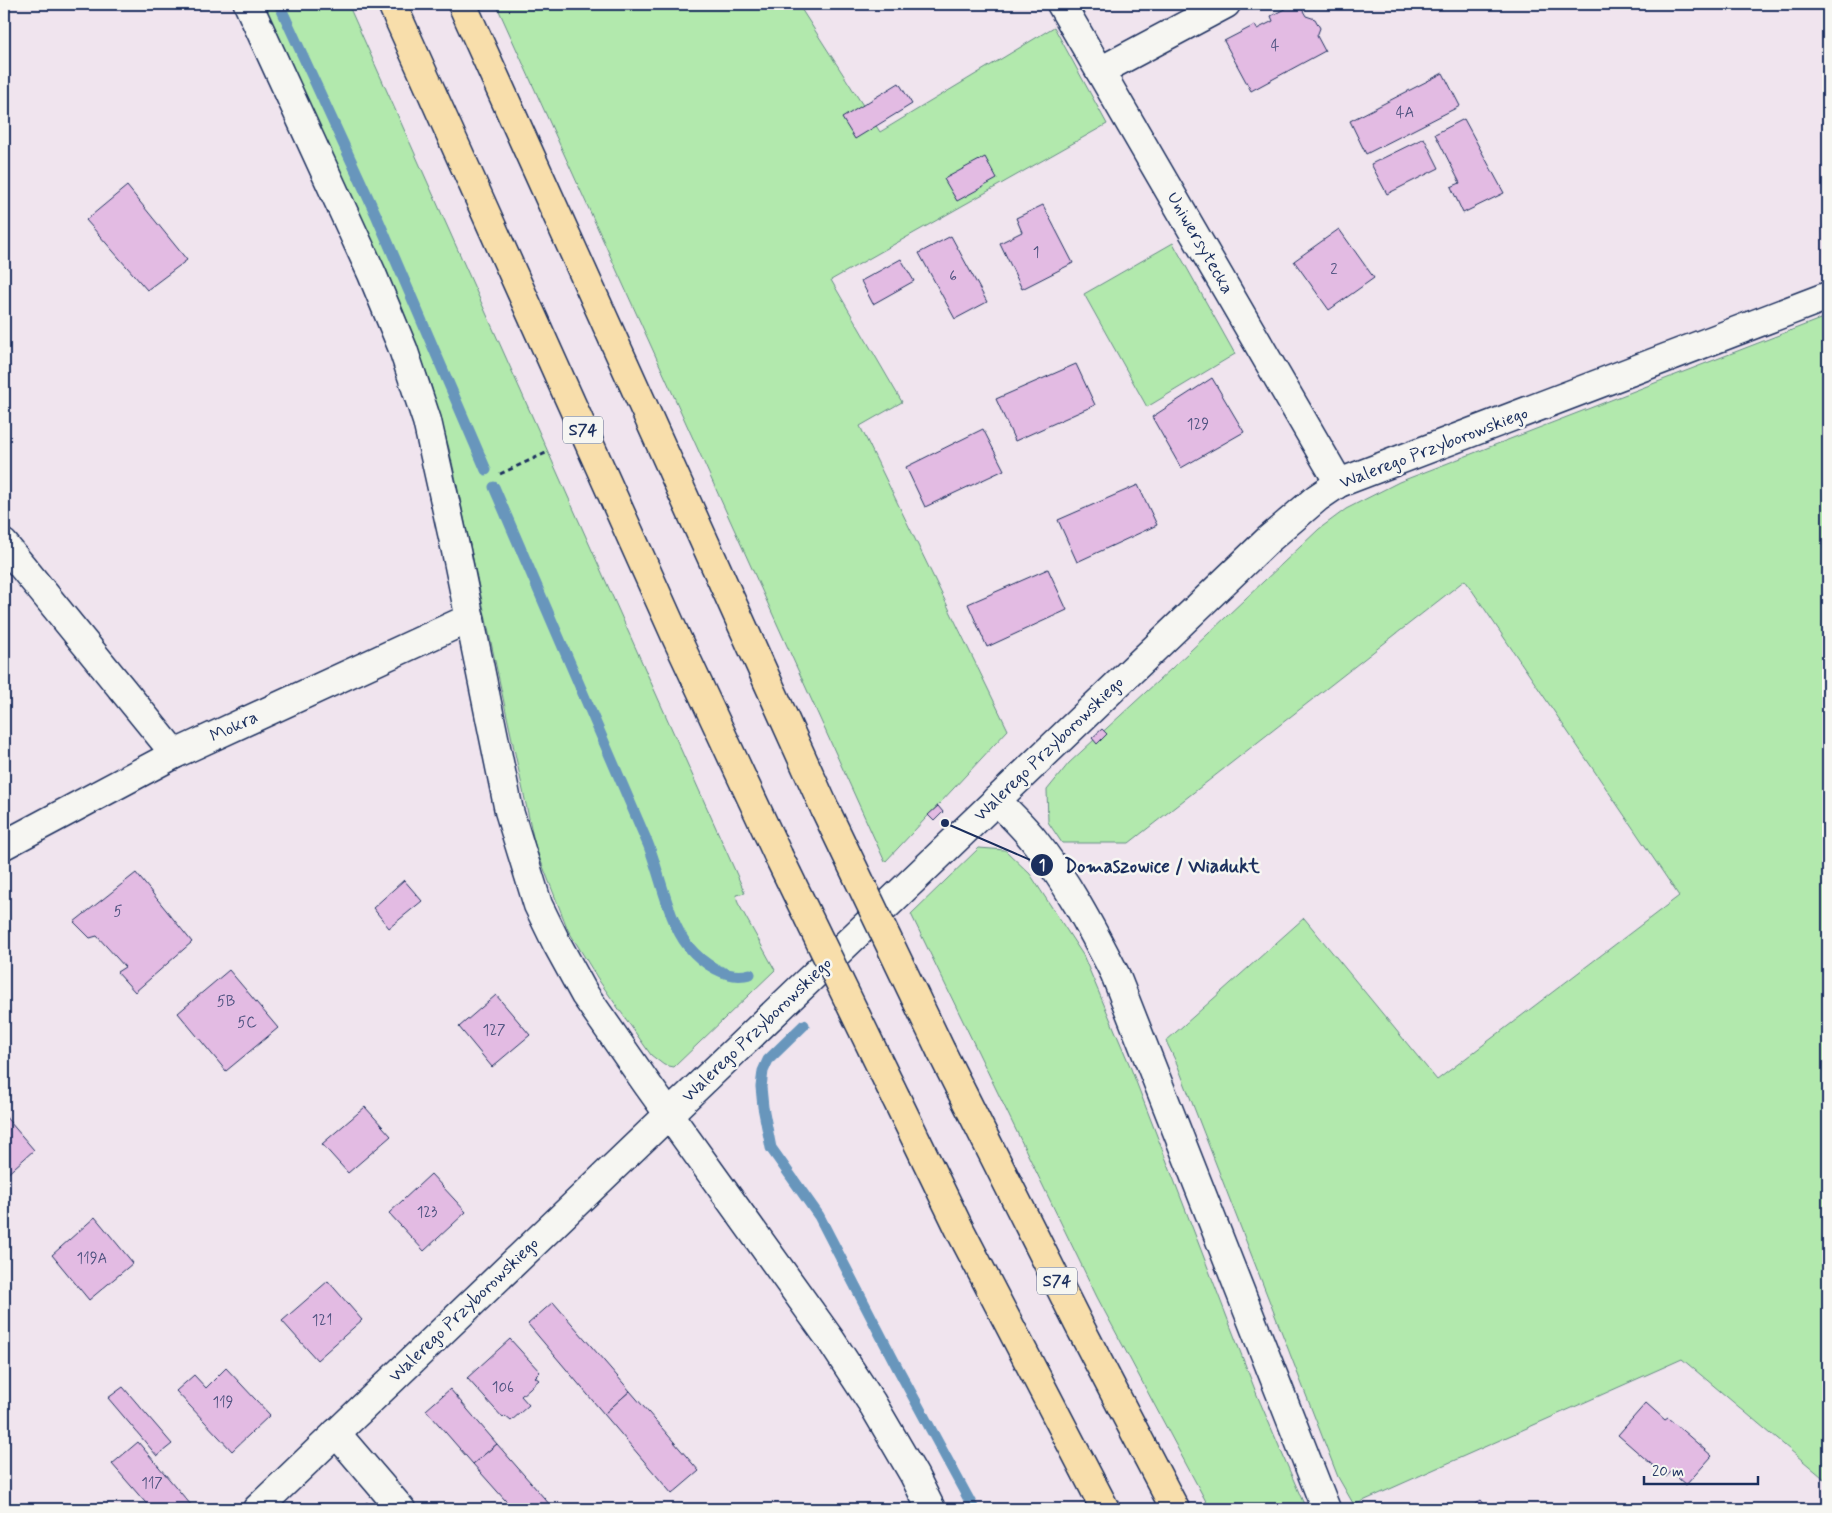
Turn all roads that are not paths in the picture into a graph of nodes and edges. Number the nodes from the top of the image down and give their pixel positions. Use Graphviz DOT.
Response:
graph roads {
  1 [pos="248,4"];
  2 [pos="392,4"];
  3 [pos="462,4"];
  4 [pos="1061,4"];
  5 [pos="1226,4"];
  6 [pos="1100,70"];
  7 [pos="1828,296"];
  8 [pos="1339,483"];
  9 [pos="4,544"];
  10 [pos="470,618"];
  11 [pos="174,754"];
  12 [pos="996,800"];
  13 [pos="4,845"];
  14 [pos="669,1114"];
  15 [pos="336,1433"];
  16 [pos="257,1509"];
  17 [pos="401,1509"];
  18 [pos="931,1509"];
  19 [pos="1105,1509"];
  20 [pos="1176,1509"];
  21 [pos="1326,1509"];
  1 -- 10 [label="street"];
  2 -- 19 [label="highway, S74, bridge"];
  3 -- 20 [label="highway, S74, bridge"];
  4 -- 6 [label="street, Uniwersytecka"];
  5 -- 6 [label="street"];
  6 -- 8 [label="street, Uniwersytecka"];
  7 -- 8 [label="street, Walerego Przyborowskiego"];
  8 -- 12 [label="street, Walerego Przyborowskiego"];
  9 -- 11 [label="street"];
  10 -- 11 [label="street, Mokra"];
  10 -- 14 [label="street"];
  11 -- 13 [label="street, Mokra"];
  12 -- 14 [label="street, Walerego Przyborowskiego"];
  12 -- 21 [label="street"];
  14 -- 15 [label="street, Walerego Przyborowskiego"];
  14 -- 18 [label="street"];
  15 -- 16 [label="street, Walerego Przyborowskiego"];
  15 -- 17 [label="street"];
}
